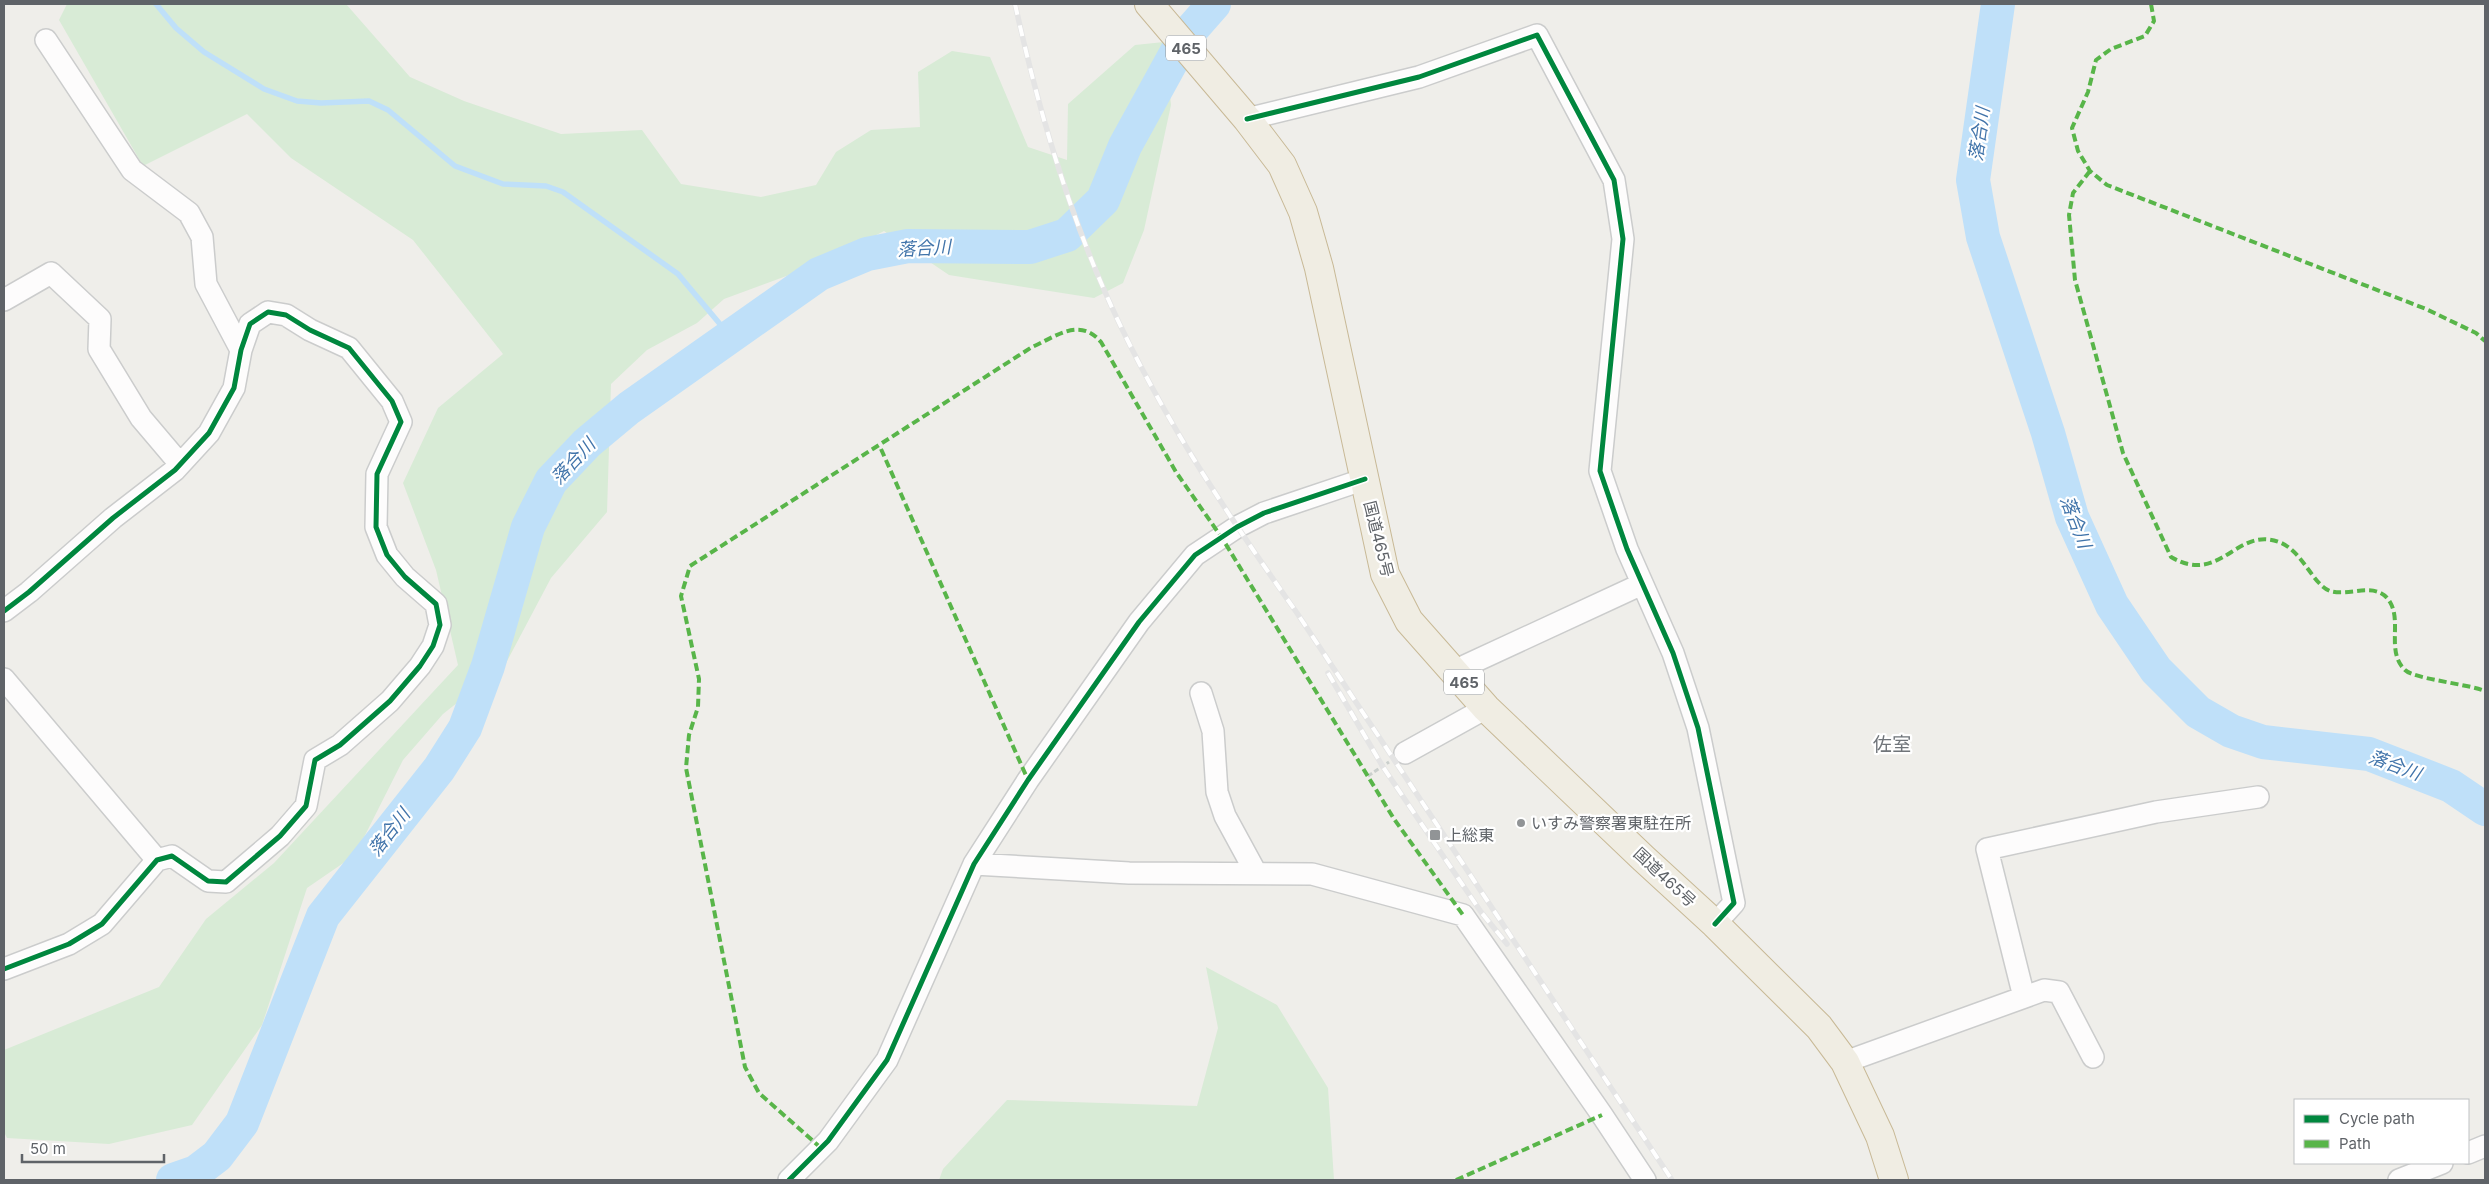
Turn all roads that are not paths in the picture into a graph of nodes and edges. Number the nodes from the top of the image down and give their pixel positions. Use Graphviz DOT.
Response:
graph roads {
  1 [pos="1154,10"];
  2 [pos="46,40"];
  3 [pos="1247,119"];
  4 [pos="4,300"];
  5 [pos="241,350"];
  6 [pos="180,464"];
  7 [pos="1365,479"];
  8 [pos="1642,584"];
  9 [pos="4,611"];
  10 [pos="1454,671"];
  11 [pos="4,679"];
  12 [pos="1201,692"];
  13 [pos="1486,708"];
  14 [pos="1405,753"];
  15 [pos="2258,797"];
  16 [pos="157,860"];
  17 [pos="974,864"];
  18 [pos="1256,873"];
  19 [pos="1715,924"];
  20 [pos="4,969"];
  21 [pos="2024,997"];
  22 [pos="2093,1057"];
  23 [pos="1845,1062"];
  24 [pos="2485,1146"];
  25 [pos="2469,1152"];
  26 [pos="2439,1164"];
  27 [pos="789,1180"];
  28 [pos="1644,1180"];
  29 [pos="1894,1180"];
  30 [pos="2399,1180"];
  1 -- 3 [label="highway, 国道465号 / 465"];
  2 -- 5 [label="street"];
  3 -- 7 [label="highway, 国道465号 / 465"];
  3 -- 8 [label="street"];
  4 -- 6 [label="street"];
  5 -- 6 [label="street"];
  5 -- 16 [label="street"];
  6 -- 9 [label="street"];
  7 -- 10 [label="highway, 国道465号 / 465"];
  7 -- 17 [label="street"];
  8 -- 10 [label="street"];
  8 -- 19 [label="street"];
  10 -- 13 [label="highway, 国道465号 / 465"];
  11 -- 16 [label="street"];
  12 -- 18 [label="street"];
  13 -- 14 [label="street"];
  13 -- 19 [label="highway, 国道465号 / 465"];
  15 -- 21 [label="street"];
  16 -- 20 [label="street"];
  17 -- 18 [label="street"];
  17 -- 27 [label="street"];
  18 -- 28 [label="street"];
  19 -- 23 [label="highway, 国道465号 / 465"];
  21 -- 22 [label="street"];
  21 -- 23 [label="street"];
  23 -- 29 [label="highway, 国道465号 / 465"];
  24 -- 25 [label="street"];
  26 -- 30 [label="street"];
}
